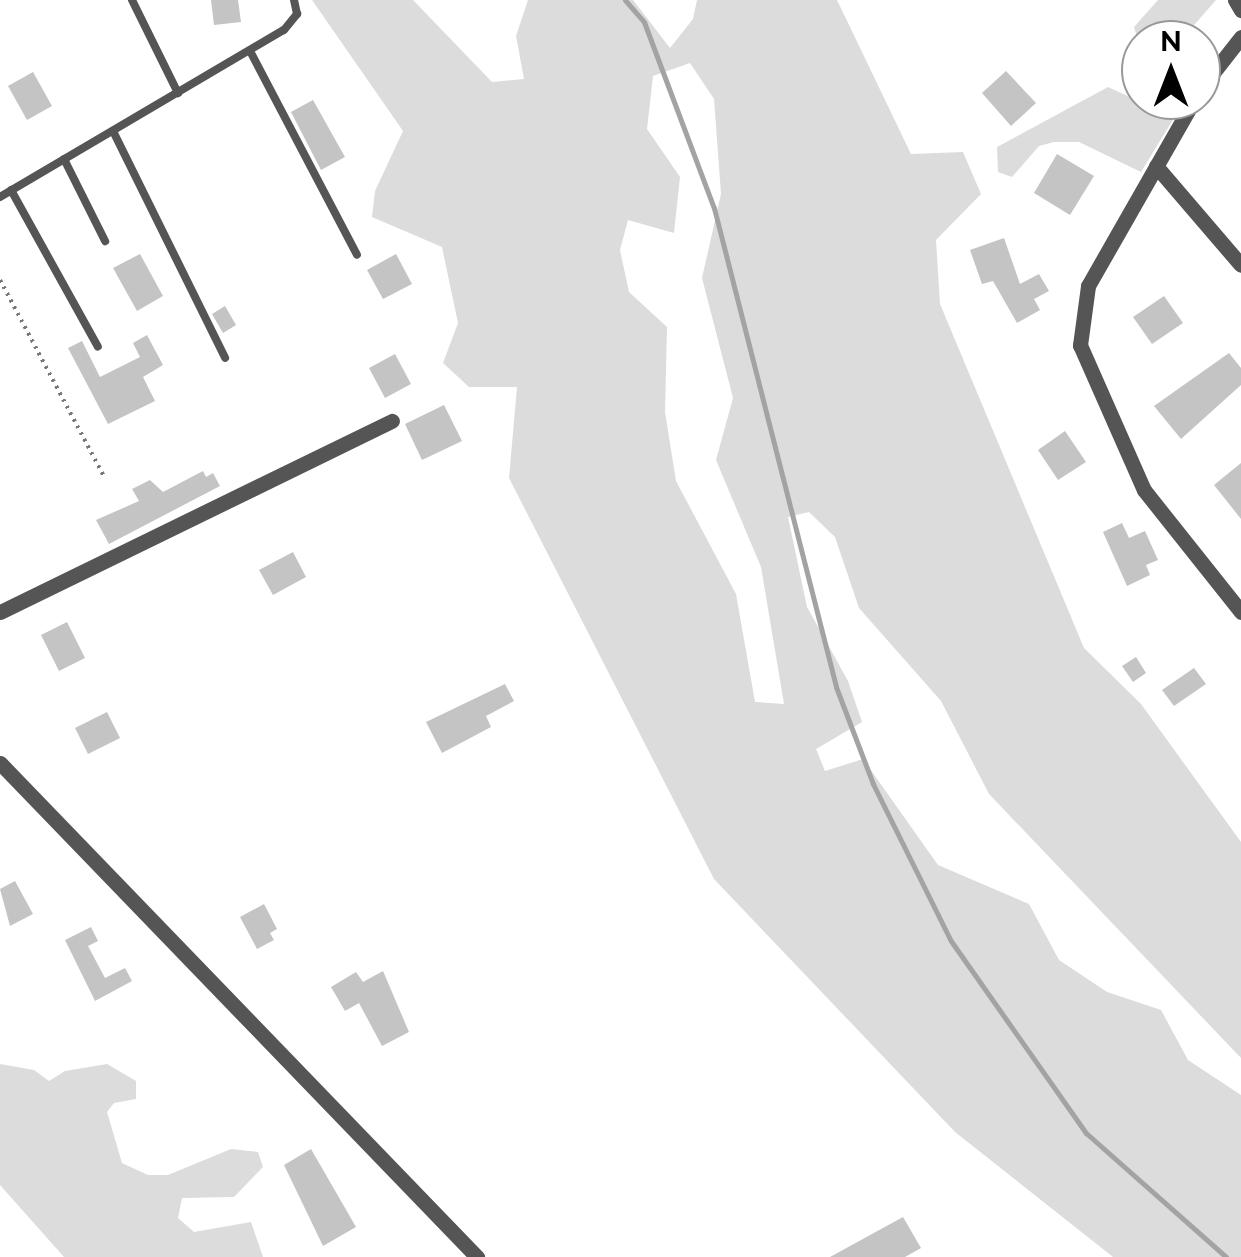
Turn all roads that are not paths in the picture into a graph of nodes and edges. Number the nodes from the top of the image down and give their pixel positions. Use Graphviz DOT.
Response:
graph roads {
  1 [pos="132,0"];
  2 [pos="294,0"];
  3 [pos="1235,0"];
  4 [pos="1241,10"];
  5 [pos="1241,37"];
  6 [pos="250,51"];
  7 [pos="1221,62"];
  8 [pos="178,93"];
  9 [pos="1182,120"];
  10 [pos="113,131"];
  11 [pos="64,159"];
  12 [pos="1156,166"];
  13 [pos="11,190"];
  14 [pos="0,197"];
  15 [pos="105,241"];
  16 [pos="357,255"];
  17 [pos="1241,265"];
  18 [pos="98,346"];
  19 [pos="224,358"];
  20 [pos="392,420"];
  21 [pos="0,612"];
  22 [pos="1241,612"];
  23 [pos="0,764"];
  24 [pos="477,1257"];
  1 -- 8 [label="lane"];
  2 -- 6 [label="lane"];
  3 -- 4 [label="street"];
  5 -- 7 [label="street"];
  6 -- 8 [label="lane"];
  6 -- 16 [label="lane"];
  8 -- 10 [label="lane"];
  9 -- 12 [label="street"];
  10 -- 11 [label="lane"];
  10 -- 19 [label="lane"];
  11 -- 13 [label="lane"];
  11 -- 15 [label="lane"];
  12 -- 17 [label="street"];
  12 -- 22 [label="street"];
  13 -- 14 [label="lane"];
  13 -- 18 [label="lane"];
  20 -- 21 [label="street"];
  23 -- 24 [label="street"];
}
